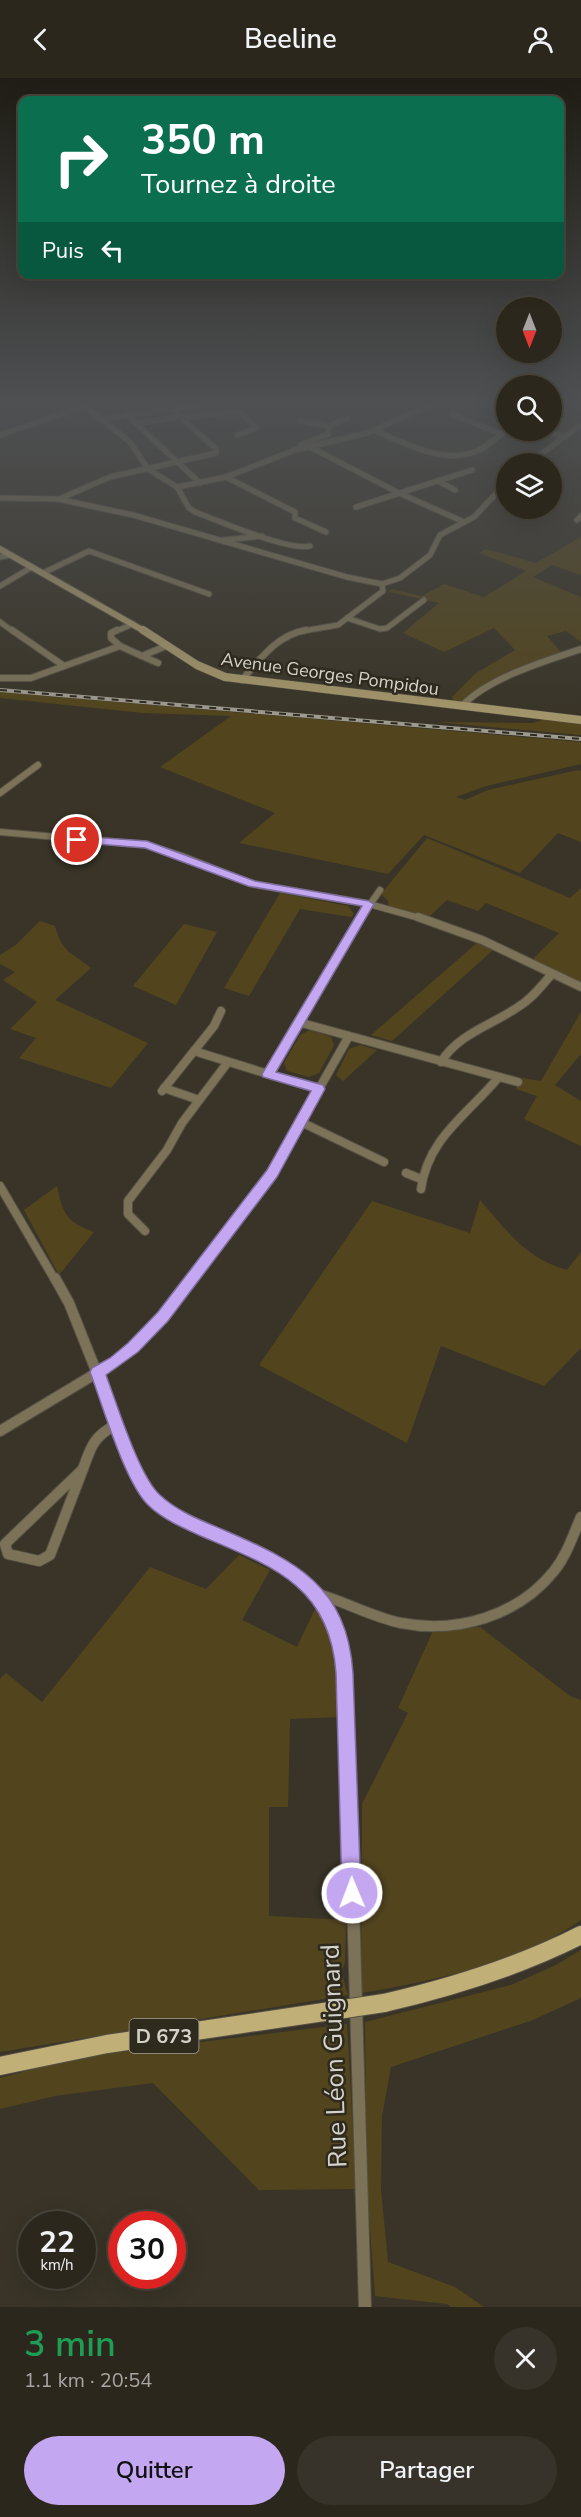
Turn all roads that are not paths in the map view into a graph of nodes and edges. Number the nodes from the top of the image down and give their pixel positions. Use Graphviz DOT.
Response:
graph roads {
  1 [pos="93,507"];
  2 [pos="189,507"];
  3 [pos="285,507"];
  4 [pos="430,507"];
  5 [pos="483,507"];
  6 [pos="464,522"];
  7 [pos="326,532"];
  8 [pos="262,536"];
  9 [pos="221,541"];
  10 [pos="310,546"];
  11 [pos="0,552"];
  12 [pos="32,567"];
  13 [pos="43,573"];
  14 [pos="382,584"];
  15 [pos="0,586"];
  16 [pos="209,594"];
  17 [pos="424,600"];
  18 [pos="347,618"];
  19 [pos="0,622"];
  20 [pos="133,624"];
  21 [pos="120,646"];
  22 [pos="166,646"];
  23 [pos="581,649"];
  24 [pos="142,656"];
  25 [pos="158,663"];
  26 [pos="64,666"];
  27 [pos="0,678"];
  28 [pos="242,680"];
  29 [pos="462,706"];
  30 [pos="581,720"];
  31 [pos="38,765"];
  32 [pos="0,793"];
  33 [pos="0,832"];
  34 [pos="380,891"];
  35 [pos="369,904"];
  36 [pos="552,974"];
  37 [pos="581,987"];
  38 [pos="221,1011"];
  39 [pos="298,1022"];
  40 [pos="349,1036"];
  41 [pos="194,1051"];
  42 [pos="228,1062"];
  43 [pos="441,1062"];
  44 [pos="268,1074"];
  45 [pos="498,1078"];
  46 [pos="518,1082"];
  47 [pos="319,1089"];
  48 [pos="163,1090"];
  49 [pos="199,1100"];
  50 [pos="301,1122"];
  51 [pos="384,1162"];
  52 [pos="406,1173"];
  53 [pos="421,1179"];
  54 [pos="0,1186"];
  55 [pos="421,1189"];
  56 [pos="145,1231"];
  57 [pos="97,1372"];
  58 [pos="117,1425"];
  59 [pos="0,1431"];
  60 [pos="83,1469"];
  61 [pos="581,1517"];
  62 [pos="318,1594"];
  63 [pos="581,1935"];
  64 [pos="0,2066"];
  65 [pos="365,2307"];
  1 -- 9 [label="street"];
  2 -- 8 [label="street"];
  3 -- 7 [label="street"];
  4 -- 6 [label="street"];
  5 -- 6 [label="street"];
  6 -- 14 [label="street"];
  8 -- 9 [label="street"];
  8 -- 10 [label="street"];
  9 -- 14 [label="street"];
  11 -- 12 [label="main road, Avenue Georges Pompidou"];
  12 -- 13 [label="main road, Avenue Georges Pompidou"];
  12 -- 15 [label="street"];
  13 -- 16 [label="street"];
  13 -- 20 [label="main road, Avenue Georges Pompidou"];
  14 -- 18 [label="street"];
  17 -- 18 [label="street"];
  18 -- 28 [label="street"];
  19 -- 26 [label="street"];
  20 -- 21 [label="street"];
  20 -- 22 [label="main road, Avenue Georges Pompidou"];
  21 -- 24 [label="street"];
  21 -- 26 [label="street"];
  22 -- 24 [label="street"];
  22 -- 28 [label="main road, Avenue Georges Pompidou"];
  23 -- 29 [label="street"];
  24 -- 25 [label="street"];
  26 -- 27 [label="street"];
  28 -- 29 [label="main road, Avenue Georges Pompidou"];
  29 -- 30 [label="main road, Avenue Georges Pompidou"];
  31 -- 32 [label="street"];
  33 -- 35 [label="street"];
  34 -- 35 [label="street"];
  35 -- 36 [label="street"];
  35 -- 39 [label="street"];
  36 -- 37 [label="street"];
  36 -- 43 [label="street"];
  38 -- 41 [label="street"];
  39 -- 40 [label="street"];
  39 -- 44 [label="street"];
  40 -- 43 [label="street"];
  40 -- 47 [label="street"];
  41 -- 42 [label="street"];
  41 -- 48 [label="street"];
  42 -- 44 [label="street"];
  42 -- 49 [label="street"];
  43 -- 45 [label="street"];
  44 -- 47 [label="street"];
  45 -- 46 [label="street"];
  45 -- 53 [label="street"];
  47 -- 50 [label="street"];
  48 -- 49 [label="street"];
  49 -- 56 [label="street"];
  50 -- 51 [label="street"];
  50 -- 57 [label="street"];
  52 -- 53 [label="street"];
  53 -- 55 [label="street"];
  54 -- 57 [label="street, Rue Léon Guignard"];
  57 -- 58 [label="street, Rue Léon Guignard"];
  57 -- 59 [label="street"];
  58 -- 60 [label="street"];
  58 -- 62 [label="street, Rue Léon Guignard"];
  60 -- 60 [label="street"];
  61 -- 62 [label="street"];
  62 -- 65 [label="street, Rue Léon Guignard"];
  63 -- 64 [label="main road, D 673, bridge"];
}
